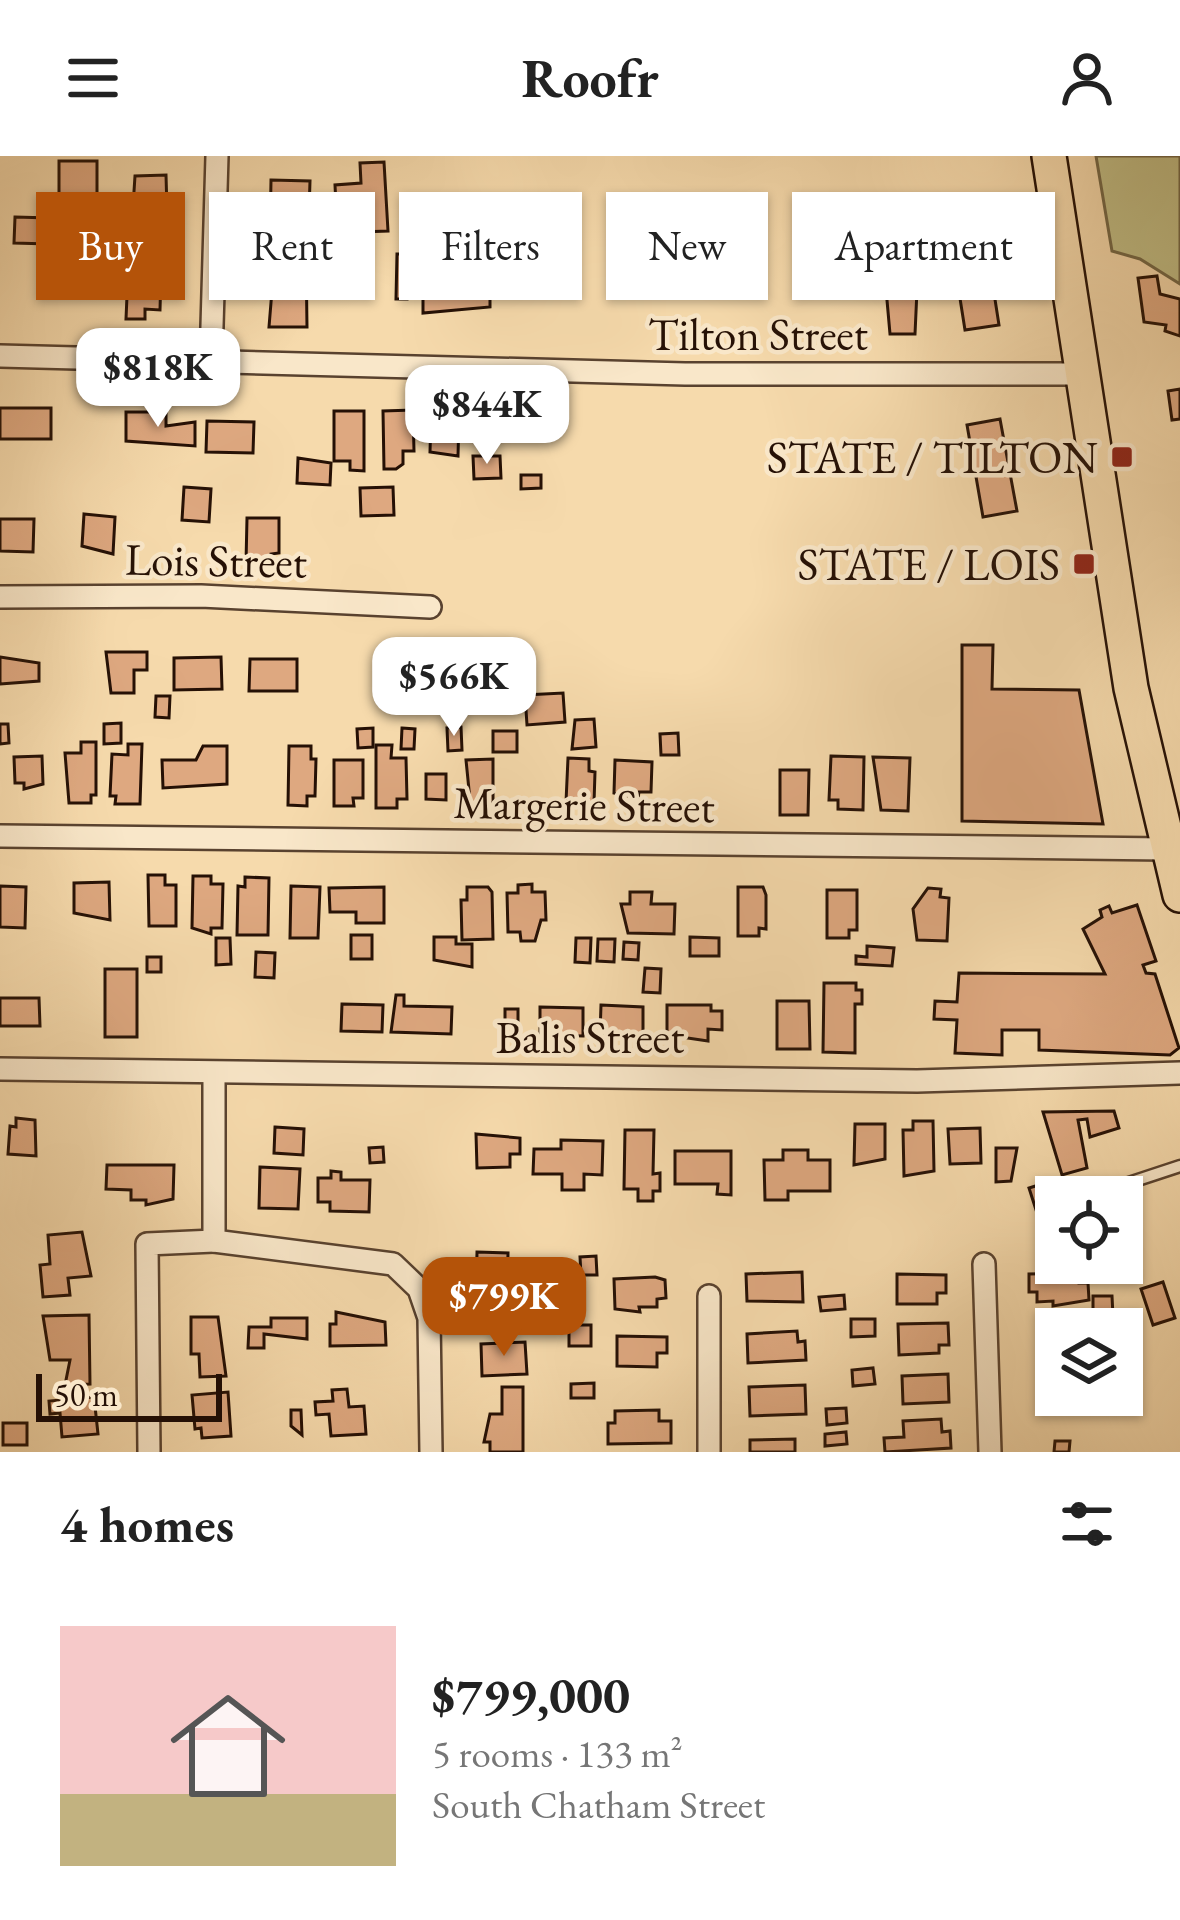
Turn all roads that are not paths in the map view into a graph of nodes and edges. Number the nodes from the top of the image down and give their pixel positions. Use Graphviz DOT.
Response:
graph roads {
  1 [pos="217,156"];
  2 [pos="1049,156"];
  3 [pos="0,356"];
  4 [pos="211,360"];
  5 [pos="1083,374"];
  6 [pos="0,597"];
  7 [pos="430,607"];
  8 [pos="0,836"];
  9 [pos="1173,847"];
  10 [pos="1180,895"];
  11 [pos="0,1069"];
  12 [pos="214,1072"];
  13 [pos="1180,1073"];
  14 [pos="1180,1166"];
  15 [pos="1143,1178"];
  16 [pos="214,1240"];
  17 [pos="984,1264"];
  18 [pos="709,1296"];
  19 [pos="149,1452"];
  20 [pos="430,1452"];
  21 [pos="709,1452"];
  22 [pos="990,1452"];
  1 -- 4 [label="street"];
  2 -- 5 [label="main road"];
  3 -- 4 [label="street, Tilton Street"];
  4 -- 5 [label="street, Tilton Street"];
  5 -- 9 [label="main road"];
  6 -- 7 [label="street, Lois Street"];
  8 -- 9 [label="street, Margerie Street"];
  9 -- 10 [label="main road"];
  11 -- 12 [label="street, Balis Street"];
  12 -- 13 [label="street, Balis Street"];
  12 -- 16 [label="street"];
  14 -- 15 [label="lane"];
  16 -- 19 [label="street"];
  16 -- 20 [label="street"];
  17 -- 22 [label="street"];
  18 -- 21 [label="street"];
}
